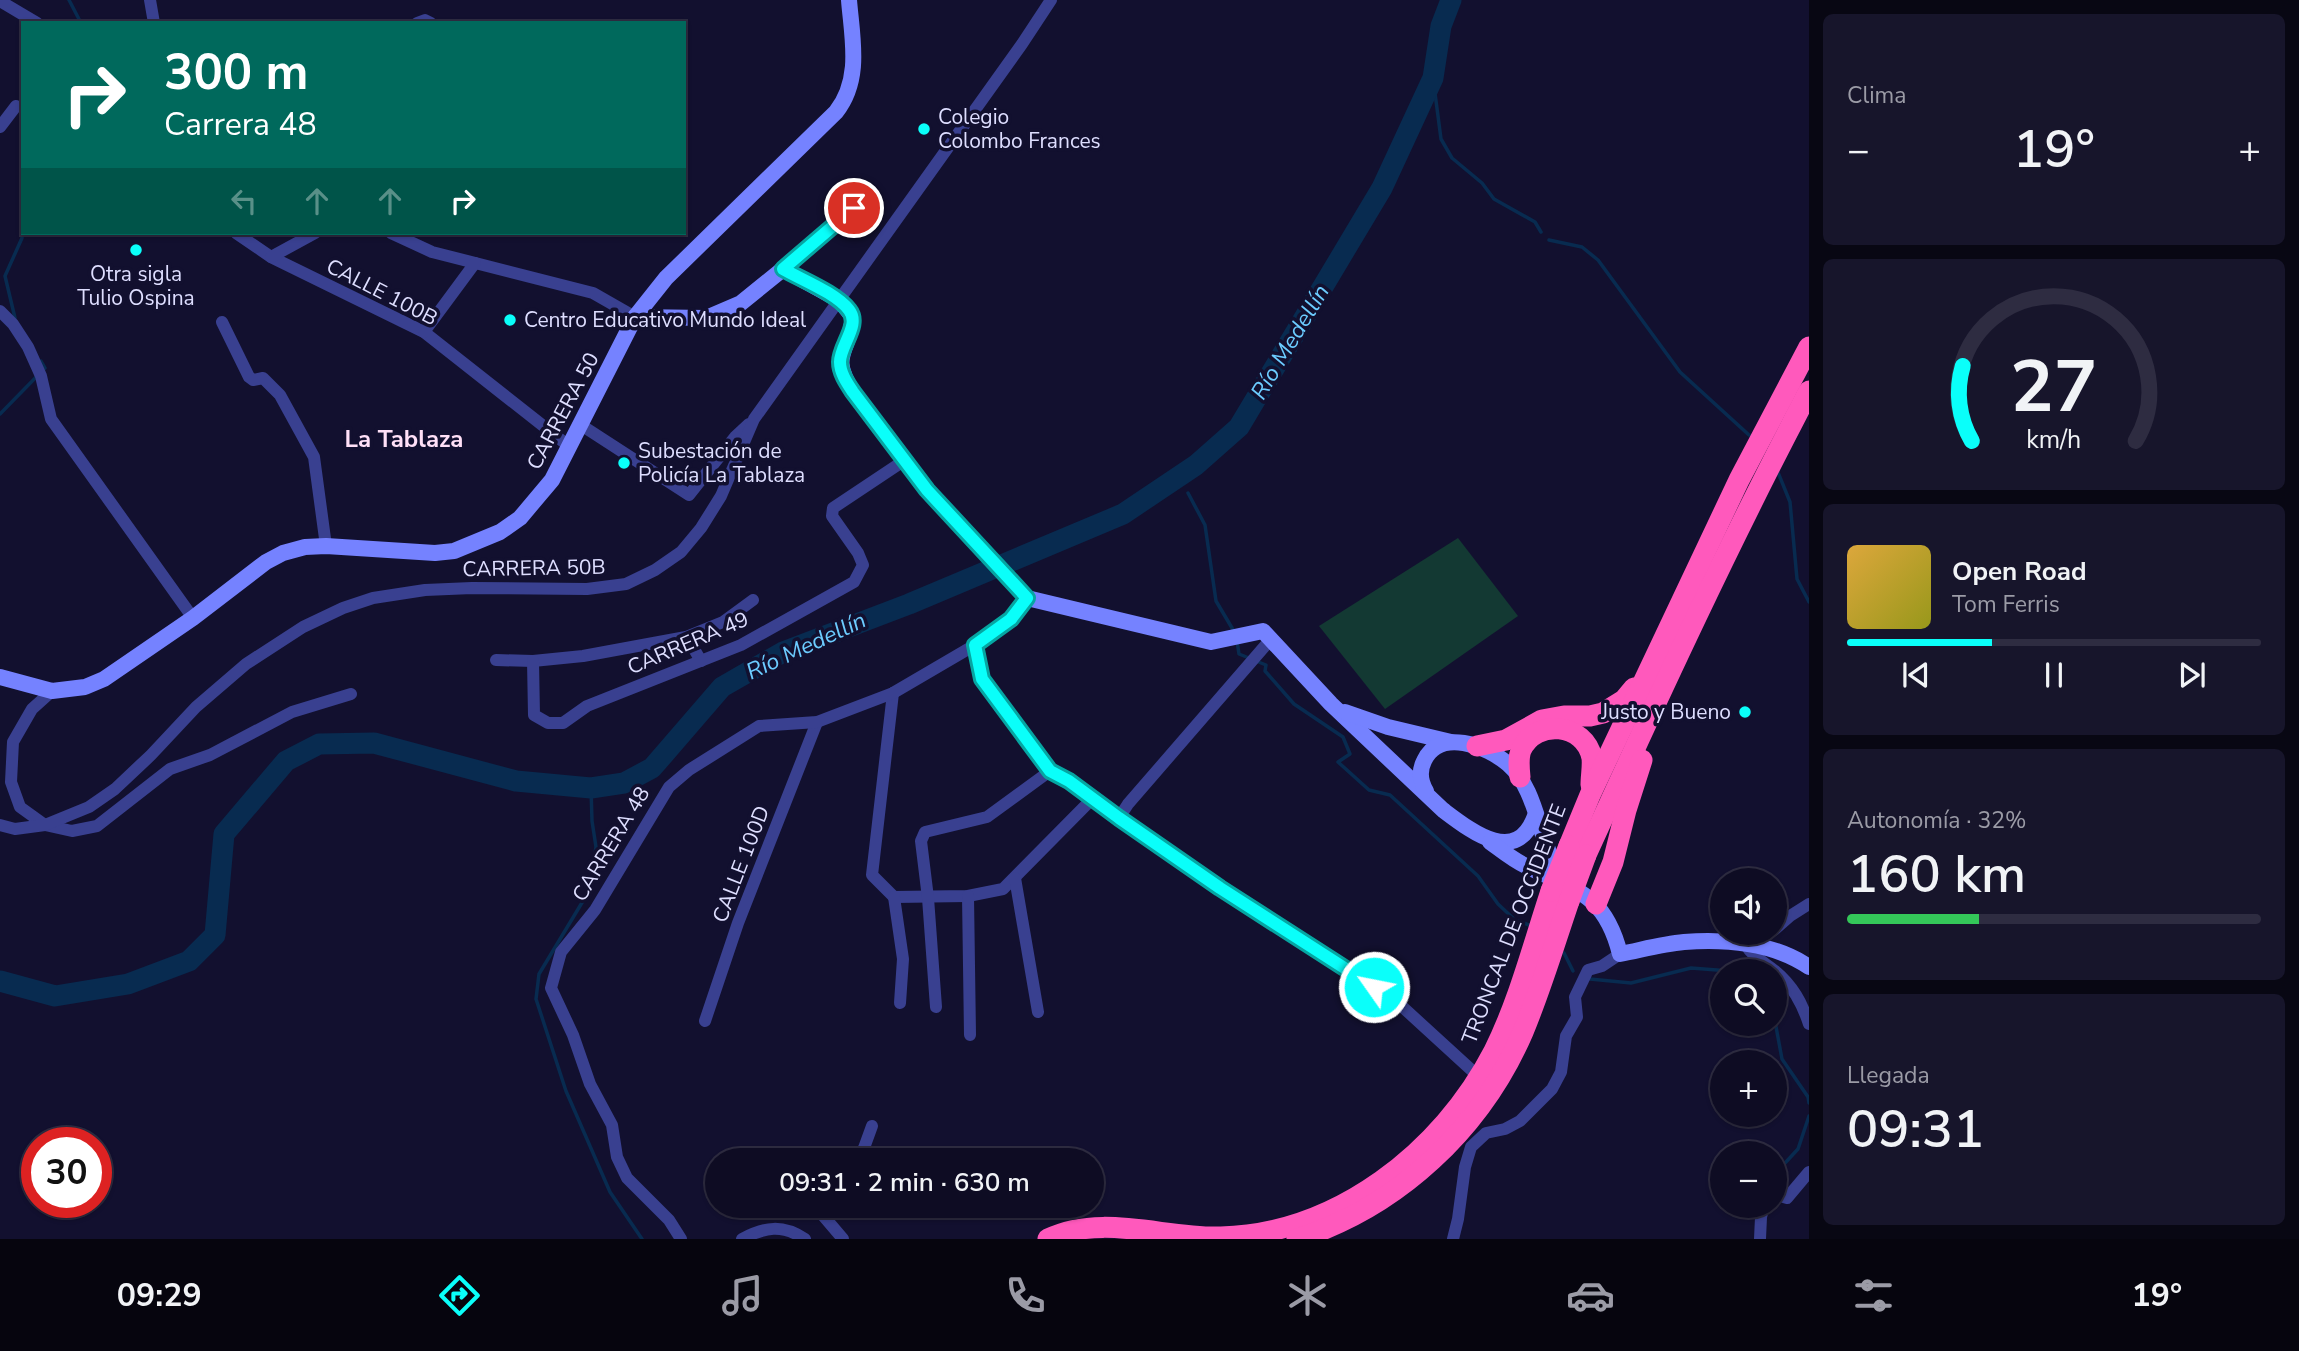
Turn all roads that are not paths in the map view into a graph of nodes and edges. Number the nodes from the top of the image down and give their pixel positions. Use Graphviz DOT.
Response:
graph roads {
  1 [pos="150,0"];
  2 [pos="849,0"];
  3 [pos="1051,0"];
  4 [pos="0,1"];
  5 [pos="34,21"];
  6 [pos="154,21"];
  7 [pos="16,106"];
  8 [pos="0,127"];
  9 [pos="854,208"];
  10 [pos="239,235"];
  11 [pos="311,235"];
  12 [pos="395,235"];
  13 [pos="271,257"];
  14 [pos="475,264"];
  15 [pos="783,269"];
  16 [pos="839,300"];
  17 [pos="0,311"];
  18 [pos="635,317"];
  19 [pos="222,321"];
  20 [pos="424,332"];
  21 [pos="1809,347"];
  22 [pos="1809,391"];
  23 [pos="754,419"];
  24 [pos="581,425"];
  25 [pos="570,447"];
  26 [pos="905,460"];
  27 [pos="326,546"];
  28 [pos="1027,598"];
  29 [pos="753,600"];
  30 [pos="1704,600"];
  31 [pos="192,618"];
  32 [pos="687,637"];
  33 [pos="975,645"];
  34 [pos="1266,645"];
  35 [pos="496,660"];
  36 [pos="1653,660"];
  37 [pos="533,661"];
  38 [pos="701,661"];
  39 [pos="0,677"];
  40 [pos="52,691"];
  41 [pos="893,693"];
  42 [pos="351,694"];
  43 [pos="1331,704"];
  44 [pos="817,722"];
  45 [pos="1454,742"];
  46 [pos="1477,746"];
  47 [pos="1050,771"];
  48 [pos="1520,777"];
  49 [pos="1427,793"];
  50 [pos="1590,795"];
  51 [pos="1093,798"];
  52 [pos="1535,816"];
  53 [pos="1119,818"];
  54 [pos="0,825"];
  55 [pos="45,825"];
  56 [pos="1482,836"];
  57 [pos="1578,851"];
  58 [pos="1015,878"];
  59 [pos="1562,892"];
  60 [pos="968,896"];
  61 [pos="894,897"];
  62 [pos="928,898"];
  63 [pos="1596,904"];
  64 [pos="1809,904"];
  65 [pos="1787,919"];
  66 [pos="1710,943"];
  67 [pos="1752,945"];
  68 [pos="1620,954"];
  69 [pos="1809,967"];
  70 [pos="900,1003"];
  71 [pos="936,1007"];
  72 [pos="1038,1012"];
  73 [pos="705,1021"];
  74 [pos="1809,1024"];
  75 [pos="970,1035"];
  76 [pos="1478,1076"];
  77 [pos="872,1126"];
  78 [pos="864,1148"];
  79 [pos="1809,1172"];
  80 [pos="1787,1198"];
  81 [pos="825,1218"];
  82 [pos="1761,1218"];
  83 [pos="681,1239"];
  84 [pos="743,1239"];
  85 [pos="804,1239"];
  86 [pos="843,1239"];
  87 [pos="1048,1239"];
  88 [pos="1297,1239"];
  89 [pos="1452,1239"];
  90 [pos="1760,1239"];
  1 -- 6 [label="street"];
  2 -- 18 [label="street, CARRERA 50"];
  3 -- 16 [label="street, CARRERA 50B"];
  4 -- 5 [label="street"];
  7 -- 8 [label="street"];
  9 -- 15 [label="street"];
  10 -- 13 [label="street, CALLE 100B"];
  11 -- 13 [label="street"];
  12 -- 14 [label="street"];
  13 -- 20 [label="street, CALLE 100B"];
  14 -- 18 [label="street"];
  14 -- 20 [label="street"];
  15 -- 16 [label="street"];
  15 -- 18 [label="street"];
  16 -- 23 [label="street, CARRERA 50B"];
  16 -- 26 [label="street"];
  17 -- 31 [label="street"];
  18 -- 24 [label="street, CARRERA 50"];
  19 -- 27 [label="street"];
  20 -- 25 [label="street, CALLE 100B"];
  21 -- 36 [label="highway, TRONCAL DE OCCIDENTE"];
  22 -- 30 [label="highway, TRONCAL DE OCCIDENTE"];
  23 -- 24 [label="street"];
  23 -- 55 [label="street, CARRERA 50B"];
  24 -- 25 [label="street, CARRERA 50"];
  25 -- 27 [label="street, CARRERA 50"];
  26 -- 28 [label="street"];
  26 -- 38 [label="street, CARRERA 49"];
  27 -- 31 [label="street, CARRERA 50"];
  28 -- 33 [label="street, CARRERA 48"];
  28 -- 34 [label="street"];
  29 -- 32 [label="street, CARRERA 49"];
  30 -- 57 [label="highway, TRONCAL DE OCCIDENTE"];
  30 -- 63 [label="highway"];
  31 -- 40 [label="street, CARRERA 50"];
  32 -- 37 [label="street, CARRERA 49"];
  32 -- 38 [label="street"];
  33 -- 41 [label="street, CARRERA 48"];
  33 -- 47 [label="street"];
  34 -- 43 [label="street"];
  34 -- 53 [label="street"];
  35 -- 37 [label="street, CARRERA 49"];
  36 -- 46 [label="highway"];
  36 -- 50 [label="highway, TRONCAL DE OCCIDENTE"];
  37 -- 38 [label="street, CARRERA 49"];
  39 -- 40 [label="street, CARRERA 50"];
  40 -- 55 [label="street"];
  41 -- 44 [label="street, CARRERA 48"];
  41 -- 61 [label="street"];
  42 -- 55 [label="street"];
  43 -- 45 [label="street"];
  43 -- 49 [label="street"];
  44 -- 73 [label="street, CALLE 100D"];
  44 -- 83 [label="street, CARRERA 48"];
  45 -- 46 [label="street"];
  45 -- 49 [label="street"];
  46 -- 48 [label="street"];
  47 -- 51 [label="street"];
  47 -- 62 [label="street"];
  48 -- 50 [label="highway"];
  48 -- 52 [label="street"];
  49 -- 56 [label="street"];
  50 -- 57 [label="highway, TRONCAL DE OCCIDENTE"];
  51 -- 53 [label="street"];
  51 -- 58 [label="street"];
  52 -- 56 [label="street"];
  52 -- 59 [label="street"];
  53 -- 76 [label="street"];
  54 -- 55 [label="street, CARRERA 50B"];
  56 -- 59 [label="street"];
  57 -- 59 [label="highway, TRONCAL DE OCCIDENTE, bridge"];
  58 -- 60 [label="street"];
  58 -- 72 [label="street"];
  59 -- 63 [label="street"];
  59 -- 76 [label="highway, TRONCAL DE OCCIDENTE"];
  59 -- 88 [label="highway, TRONCAL DE OCCIDENTE"];
  60 -- 62 [label="street"];
  60 -- 75 [label="street"];
  61 -- 62 [label="street"];
  61 -- 70 [label="street"];
  62 -- 71 [label="street"];
  63 -- 68 [label="street"];
  64 -- 65 [label="street"];
  66 -- 68 [label="street"];
  67 -- 69 [label="street"];
  67 -- 74 [label="street"];
  68 -- 89 [label="street"];
  76 -- 87 [label="highway, TRONCAL DE OCCIDENTE"];
  77 -- 78 [label="street"];
  79 -- 80 [label="street"];
  81 -- 86 [label="street"];
  82 -- 90 [label="street"];
  84 -- 85 [label="street"];
}
